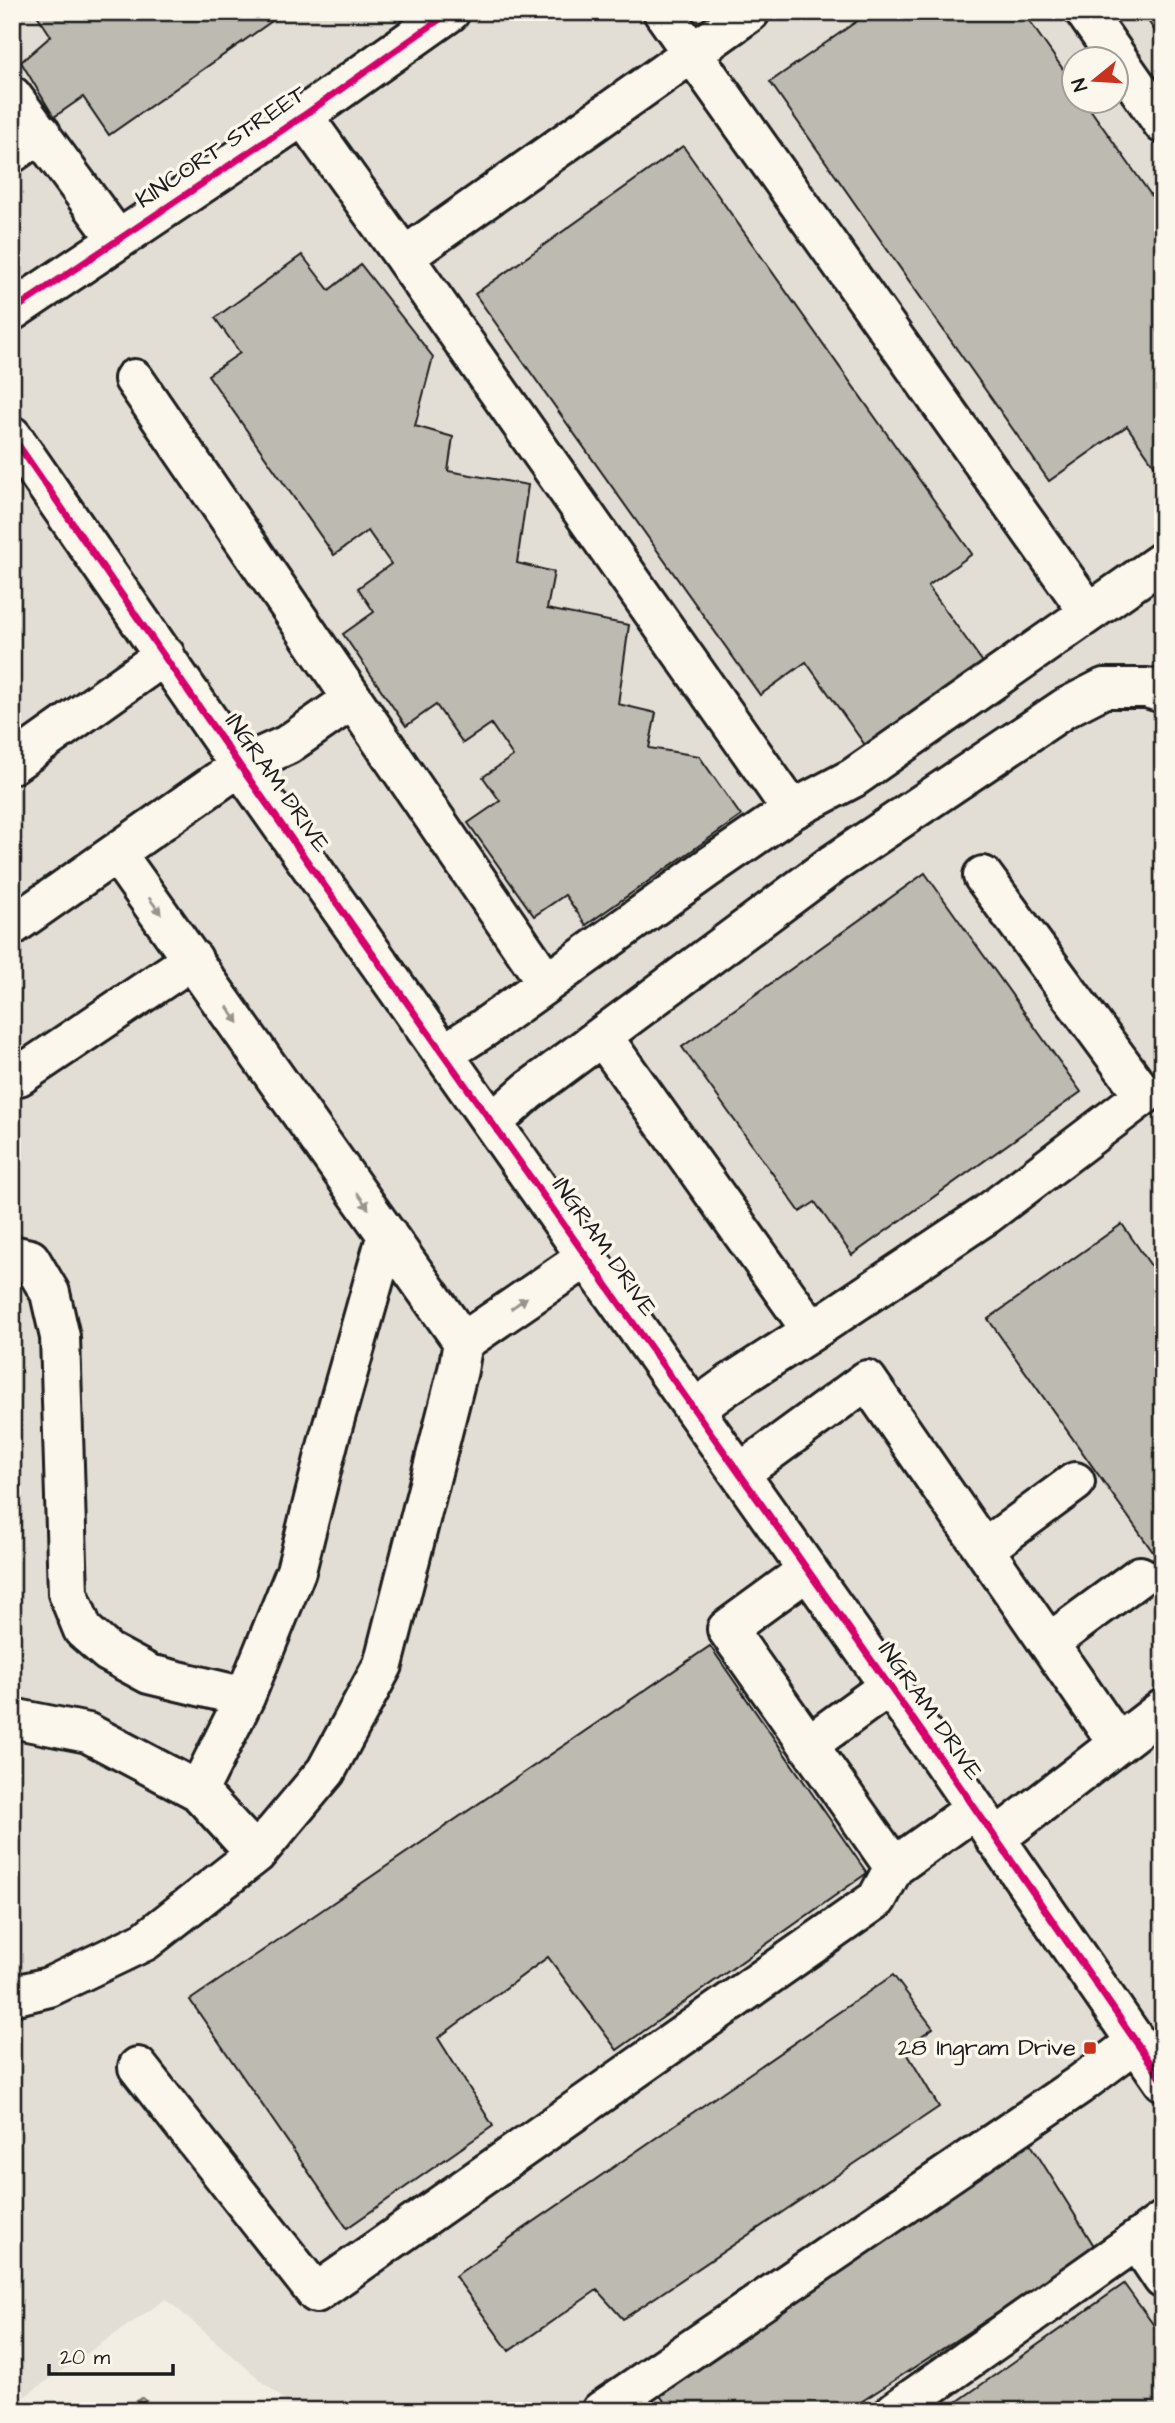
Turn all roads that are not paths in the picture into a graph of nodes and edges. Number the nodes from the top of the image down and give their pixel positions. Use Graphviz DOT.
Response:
graph roads {
  1 [pos="450,12"];
  2 [pos="663,12"];
  3 [pos="750,12"];
  4 [pos="1084,12"];
  5 [pos="693,54"];
  6 [pos="12,96"];
  7 [pos="303,116"];
  8 [pos="1163,124"];
  9 [pos="27,143"];
  10 [pos="118,240"];
  11 [pos="404,257"];
  12 [pos="12,311"];
  13 [pos="134,379"];
  14 [pos="12,436"];
  15 [pos="1163,561"];
  16 [pos="1088,611"];
  17 [pos="165,655"];
  18 [pos="1163,693"];
  19 [pos="353,699"];
  20 [pos="12,764"];
  21 [pos="240,766"];
  22 [pos="792,810"];
  23 [pos="117,853"];
  24 [pos="983,876"];
  25 [pos="12,926"];
  26 [pos="193,959"];
  27 [pos="547,983"];
  28 [pos="602,1036"];
  29 [pos="444,1053"];
  30 [pos="12,1066"];
  31 [pos="493,1122"];
  32 [pos="387,1234"];
  33 [pos="12,1255"];
  34 [pos="587,1256"];
  35 [pos="812,1331"];
  36 [pos="463,1342"];
  37 [pos="695,1409"];
  38 [pos="740,1473"];
  39 [pos="1075,1482"];
  40 [pos="984,1549"];
  41 [pos="808,1570"];
  42 [pos="1140,1576"];
  43 [pos="1049,1643"];
  44 [pos="889,1686"];
  45 [pos="244,1697"];
  46 [pos="1163,1709"];
  47 [pos="12,1718"];
  48 [pos="1118,1744"];
  49 [pos="808,1745"];
  50 [pos="198,1791"];
  51 [pos="985,1824"];
  52 [pos="256,1854"];
  53 [pos="894,1867"];
  54 [pos="12,1996"];
  55 [pos="1135,2043"];
  56 [pos="138,2067"];
  57 [pos="1163,2081"];
  58 [pos="1150,2230"];
  59 [pos="1163,2279"];
  60 [pos="601,2411"];
  61 [pos="895,2411"];
  1 -- 7 [label="street, KINCORT STREET"];
  2 -- 5 [label="street"];
  3 -- 5 [label="street"];
  4 -- 8 [label="street"];
  5 -- 11 [label="street"];
  5 -- 16 [label="street"];
  6 -- 9 [label="street"];
  7 -- 10 [label="street, KINCORT STREET"];
  7 -- 11 [label="street"];
  9 -- 10 [label="street"];
  10 -- 12 [label="street, KINCORT STREET"];
  11 -- 22 [label="street"];
  13 -- 19 [label="street"];
  14 -- 17 [label="street, INGRAM DRIVE"];
  15 -- 16 [label="street"];
  16 -- 22 [label="street"];
  17 -- 20 [label="street"];
  17 -- 21 [label="street, INGRAM DRIVE"];
  18 -- 28 [label="street"];
  19 -- 21 [label="street"];
  19 -- 27 [label="street"];
  21 -- 23 [label="street"];
  21 -- 29 [label="street, INGRAM DRIVE"];
  22 -- 27 [label="street"];
  23 -- 25 [label="street"];
  23 -- 26 [label="street, one-way"];
  24 -- 35 [label="street"];
  26 -- 30 [label="street"];
  26 -- 32 [label="street, one-way"];
  27 -- 29 [label="street"];
  28 -- 31 [label="street"];
  28 -- 35 [label="street"];
  29 -- 31 [label="street, INGRAM DRIVE"];
  31 -- 34 [label="street, INGRAM DRIVE"];
  32 -- 36 [label="street"];
  32 -- 45 [label="street"];
  33 -- 45 [label="street"];
  36 -- 34 [label="street, one-way"];
  34 -- 37 [label="street, INGRAM DRIVE"];
  35 -- 37 [label="street"];
  36 -- 52 [label="street"];
  37 -- 38 [label="street, INGRAM DRIVE"];
  38 -- 40 [label="street"];
  38 -- 41 [label="street, INGRAM DRIVE"];
  39 -- 40 [label="street"];
  40 -- 43 [label="street"];
  41 -- 44 [label="street, INGRAM DRIVE"];
  41 -- 49 [label="street"];
  42 -- 43 [label="street"];
  43 -- 48 [label="street"];
  44 -- 49 [label="street"];
  44 -- 51 [label="street, INGRAM DRIVE"];
  45 -- 50 [label="street"];
  46 -- 48 [label="street"];
  47 -- 50 [label="street"];
  48 -- 51 [label="street"];
  49 -- 53 [label="street"];
  50 -- 52 [label="street"];
  51 -- 53 [label="street"];
  51 -- 55 [label="street, INGRAM DRIVE"];
  52 -- 54 [label="street"];
  53 -- 56 [label="street"];
  55 -- 57 [label="street, INGRAM DRIVE"];
  55 -- 60 [label="street"];
  58 -- 59 [label="street"];
  58 -- 61 [label="street"];
}
